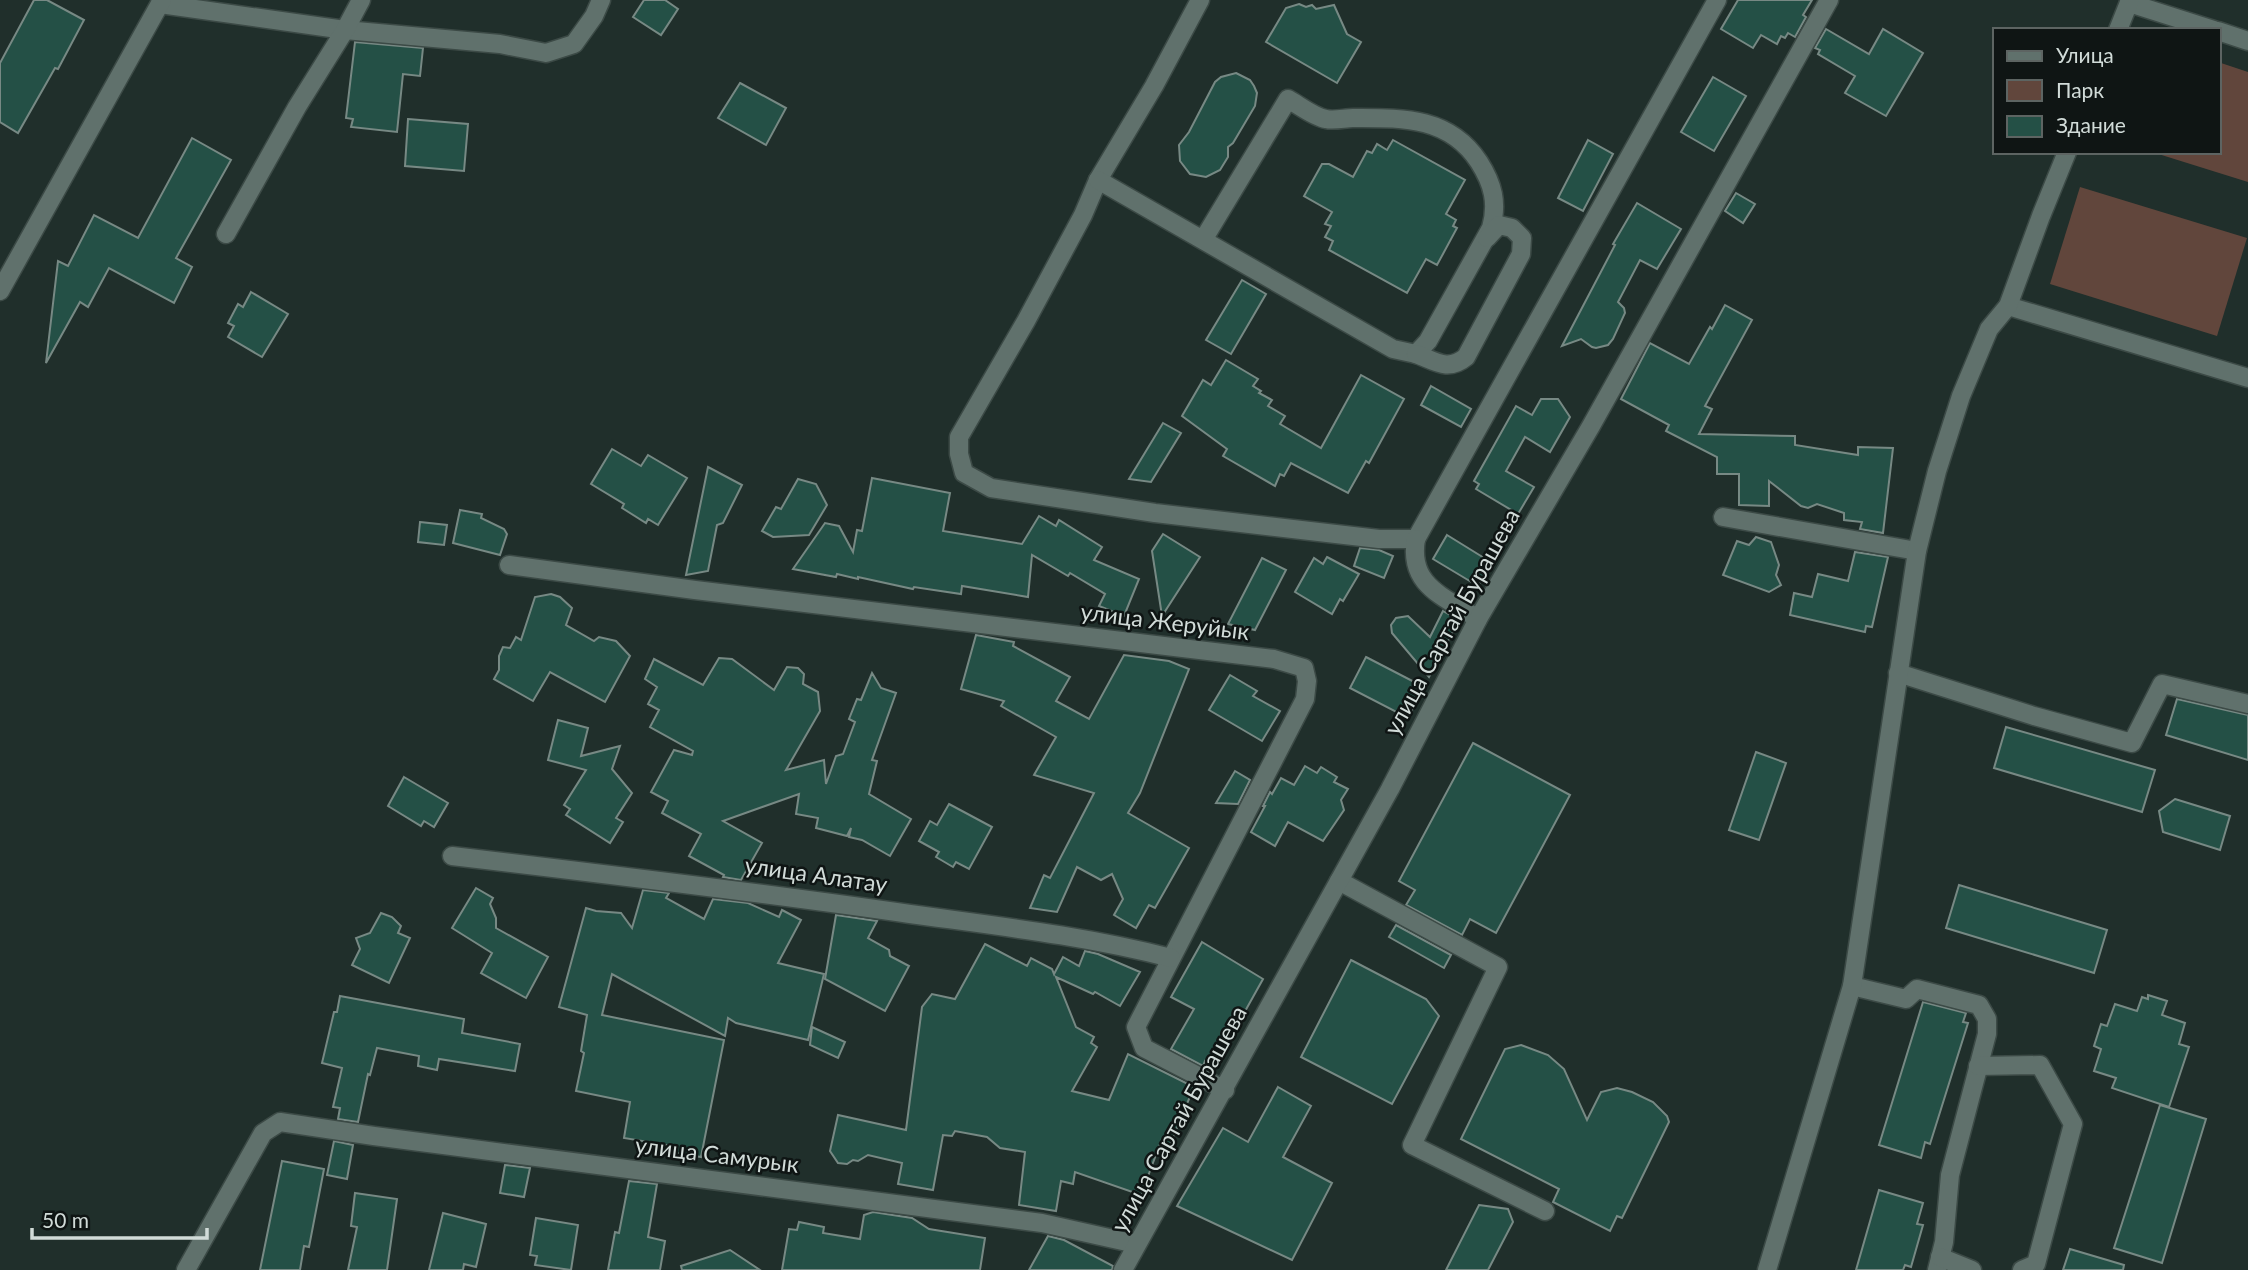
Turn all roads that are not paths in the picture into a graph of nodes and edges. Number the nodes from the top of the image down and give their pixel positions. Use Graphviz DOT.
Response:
graph roads {
  1 [pos="361,0"];
  2 [pos="601,0"];
  3 [pos="1200,0"];
  4 [pos="1717,0"];
  5 [pos="1829,0"];
  6 [pos="2129,1"];
  7 [pos="161,2"];
  8 [pos="2119,28"];
  9 [pos="2210,28"];
  10 [pos="345,30"];
  11 [pos="2220,31"];
  12 [pos="2248,41"];
  13 [pos="2066,154"];
  14 [pos="1098,180"];
  15 [pos="226,234"];
  16 [pos="1203,240"];
  17 [pos="1485,241"];
  18 [pos="0,291"];
  19 [pos="2008,306"];
  20 [pos="1416,354"];
  21 [pos="2248,378"];
  22 [pos="1723,517"];
  23 [pos="1416,539"];
  24 [pos="1917,551"];
  25 [pos="509,565"];
  26 [pos="1478,619"];
  27 [pos="1898,673"];
  28 [pos="2248,705"];
  29 [pos="452,856"];
  30 [pos="1339,881"];
  31 [pos="1171,958"];
  32 [pos="1852,986"];
  33 [pos="1978,1066"];
  34 [pos="1225,1090"];
  35 [pos="1545,1211"];
  36 [pos="1136,1244"];
  37 [pos="1938,1264"];
  38 [pos="186,1270"];
  39 [pos="1123,1270"];
  40 [pos="1767,1270"];
  41 [pos="1972,1270"];
  42 [pos="2022,1270"];
  1 -- 10 [label="street"];
  2 -- 10 [label="street"];
  3 -- 14 [label="street"];
  4 -- 23 [label="street"];
  5 -- 26 [label="street, улица Сартай Бурашева"];
  6 -- 8 [label="street"];
  6 -- 9 [label="street"];
  7 -- 10 [label="street"];
  7 -- 18 [label="street"];
  10 -- 15 [label="street"];
  11 -- 12 [label="street"];
  13 -- 19 [label="street"];
  14 -- 16 [label="street"];
  14 -- 23 [label="street"];
  16 -- 17 [label="street"];
  16 -- 20 [label="street"];
  17 -- 20 [label="street"];
  17 -- 20 [label="street"];
  19 -- 21 [label="street"];
  19 -- 24 [label="street"];
  22 -- 24 [label="street"];
  23 -- 26 [label="street"];
  24 -- 27 [label="street"];
  25 -- 31 [label="street, улица Жеруйык"];
  26 -- 30 [label="street, улица Сартай Бурашева"];
  27 -- 28 [label="street"];
  27 -- 32 [label="street"];
  29 -- 31 [label="street, улица Алатау"];
  30 -- 34 [label="street, улица Сартай Бурашева"];
  30 -- 35 [label="street"];
  31 -- 34 [label="street, улица Жеруйык"];
  32 -- 33 [label="street"];
  32 -- 40 [label="street"];
  33 -- 37 [label="street"];
  33 -- 42 [label="street"];
  34 -- 36 [label="street, улица Сартай Бурашева"];
  36 -- 38 [label="street, улица Самурык"];
  36 -- 39 [label="street, улица Сартай Бурашева"];
  37 -- 41 [label="street"];
}
